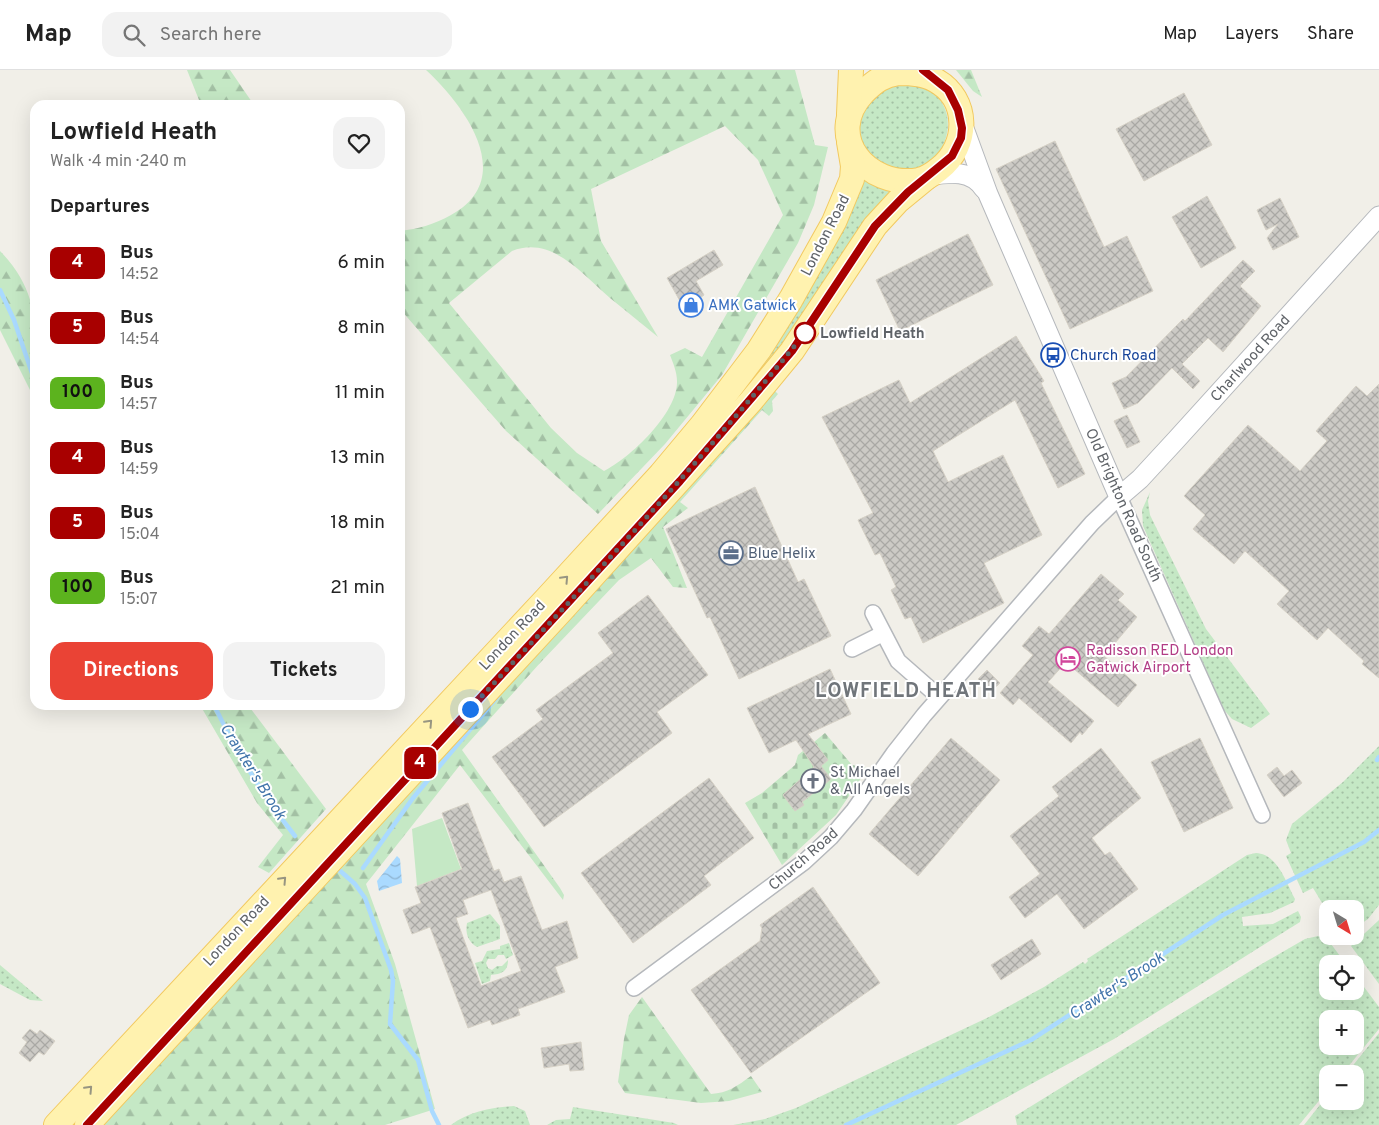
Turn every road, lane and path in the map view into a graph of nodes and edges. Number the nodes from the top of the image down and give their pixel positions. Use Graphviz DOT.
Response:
graph roads {
  1 [pos="851,70"];
  2 [pos="929,75"];
  3 [pos="849,114"];
  4 [pos="961,120"];
  5 [pos="849,142"];
  6 [pos="928,177"];
  7 [pos="988,194"];
  8 [pos="1379,216"];
  9 [pos="1119,497"];
  10 [pos="872,613"];
  11 [pos="882,634"];
  12 [pos="852,649"];
  13 [pos="939,696"];
  14 [pos="1262,815"];
  15 [pos="634,988"];
  16 [pos="56,1125"];
  17 [pos="87,1125"];
  1 -- 3 [label="main road"];
  2 -- 3 [label="main road"];
  2 -- 4 [label="main road"];
  3 -- 5 [label="main road"];
  4 -- 6 [label="main road"];
  4 -- 7 [label="street, Old Brighton Road South"];
  5 -- 6 [label="main road"];
  16 -- 5 [label="main road, London Road, one-way"];
  6 -- 7 [label="street, Old Brighton Road South"];
  6 -- 17 [label="main road, London Road"];
  7 -- 9 [label="street, Old Brighton Road South"];
  8 -- 9 [label="street, Charlwood Road"];
  9 -- 13 [label="street, Church Road"];
  9 -- 14 [label="street, Old Brighton Road South"];
  10 -- 11 [label="street"];
  11 -- 12 [label="street"];
  11 -- 13 [label="street"];
  13 -- 15 [label="street, Church Road"];
}
